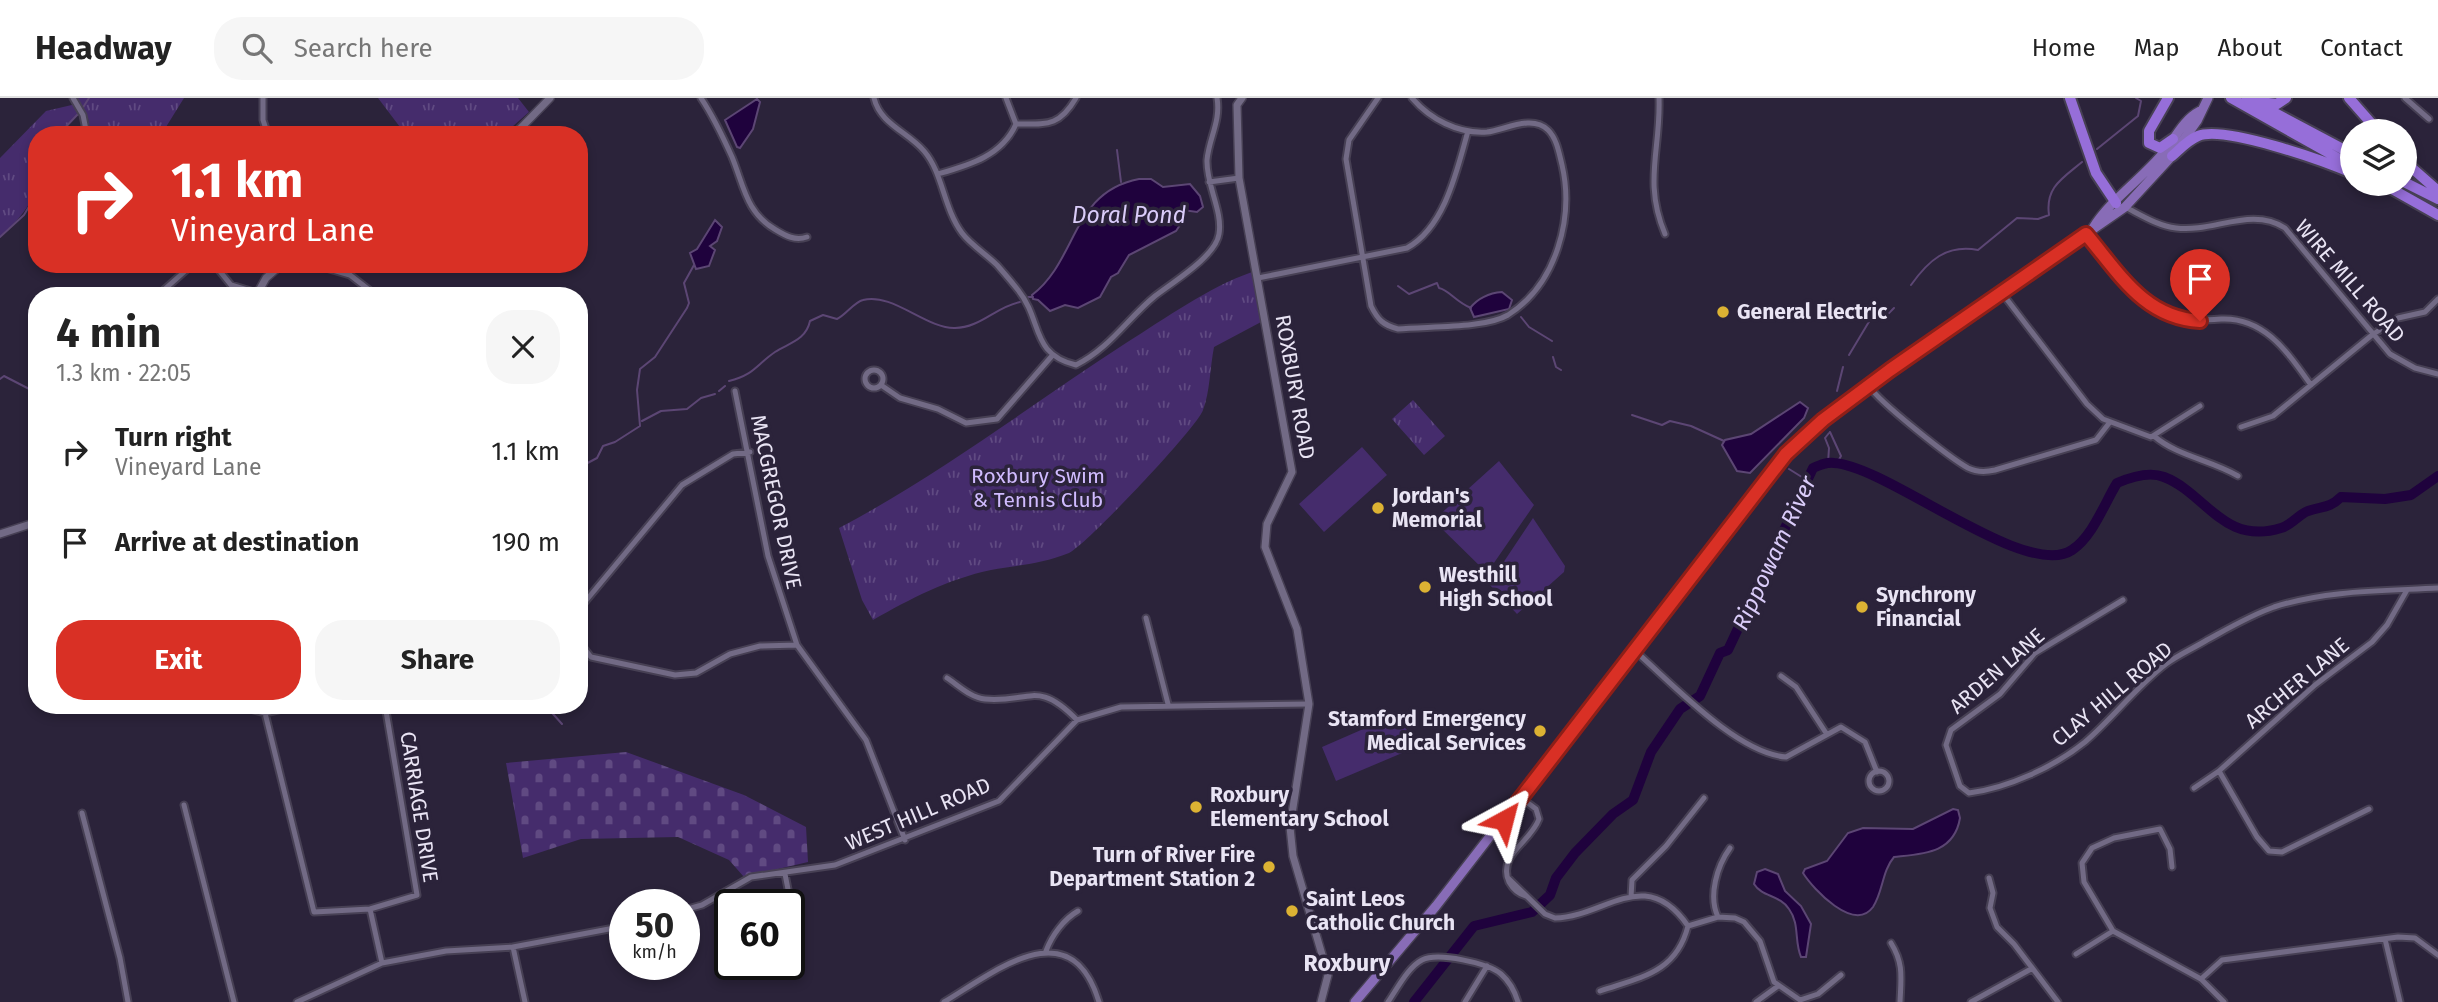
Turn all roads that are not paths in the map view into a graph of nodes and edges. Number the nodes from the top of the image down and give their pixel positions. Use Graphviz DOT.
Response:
graph roads {
  1 [pos="72,98"];
  2 [pos="262,98"];
  3 [pos="550,98"];
  4 [pos="701,98"];
  5 [pos="874,98"];
  6 [pos="1006,98"];
  7 [pos="1076,98"];
  8 [pos="1217,98"];
  9 [pos="1242,98"];
  10 [pos="1378,98"];
  11 [pos="1412,98"];
  12 [pos="1659,98"];
  13 [pos="2070,98"];
  14 [pos="2168,98"];
  15 [pos="2208,98"];
  16 [pos="2231,98"];
  17 [pos="2286,98"];
  18 [pos="2349,98"];
  19 [pos="2405,98"];
  20 [pos="2250,99"];
  21 [pos="2200,111"];
  22 [pos="2367,119"];
  23 [pos="2429,119"];
  24 [pos="1016,124"];
  25 [pos="85,126"];
  26 [pos="265,126"];
  27 [pos="523,126"];
  28 [pos="1468,131"];
  29 [pos="2173,139"];
  30 [pos="2340,148"];
  31 [pos="2172,156"];
  32 [pos="2340,159"];
  33 [pos="2340,168"];
  34 [pos="2417,172"];
  35 [pos="938,174"];
  36 [pos="1239,178"];
  37 [pos="1209,183"];
  38 [pos="2417,189"];
  39 [pos="2438,191"];
  40 [pos="2400,196"];
  41 [pos="2404,196"];
  42 [pos="2438,200"];
  43 [pos="2120,205"];
  44 [pos="2421,206"];
  45 [pos="2438,215"];
  46 [pos="2089,231"];
  47 [pos="1665,234"];
  48 [pos="807,237"];
  49 [pos="1362,255"];
  50 [pos="183,273"];
  51 [pos="221,273"];
  52 [pos="272,273"];
  53 [pos="343,273"];
  54 [pos="1258,278"];
  55 [pos="231,285"];
  56 [pos="167,287"];
  57 [pos="237,287"];
  58 [pos="260,287"];
  59 [pos="365,287"];
  60 [pos="2002,293"];
  61 [pos="2438,299"];
  62 [pos="2372,335"];
  63 [pos="1051,357"];
  64 [pos="2438,374"];
  65 [pos="881,385"];
  66 [pos="2311,385"];
  67 [pos="1869,386"];
  68 [pos="735,391"];
  69 [pos="2200,406"];
  70 [pos="2110,422"];
  71 [pos="2241,427"];
  72 [pos="2154,436"];
  73 [pos="750,452"];
  74 [pos="2238,476"];
  75 [pos="28,525"];
  76 [pos="0,534"];
  77 [pos="2438,588"];
  78 [pos="2407,590"];
  79 [pos="588,598"];
  80 [pos="2123,600"];
  81 [pos="1146,618"];
  82 [pos="797,645"];
  83 [pos="1634,650"];
  84 [pos="588,653"];
  85 [pos="1781,676"];
  86 [pos="947,678"];
  87 [pos="1168,704"];
  88 [pos="1309,704"];
  89 [pos="265,714"];
  90 [pos="387,714"];
  91 [pos="1077,720"];
  92 [pos="1826,733"];
  93 [pos="2219,771"];
  94 [pos="1877,772"];
  95 [pos="2194,788"];
  96 [pos="1969,793"];
  97 [pos="1521,798"];
  98 [pos="1704,798"];
  99 [pos="184,805"];
  100 [pos="2369,808"];
  101 [pos="82,813"];
  102 [pos="905,840"];
  103 [pos="1730,848"];
  104 [pos="2172,867"];
  105 [pos="785,874"];
  106 [pos="1989,877"];
  107 [pos="788,889"];
  108 [pos="1631,897"];
  109 [pos="700,906"];
  110 [pos="370,909"];
  111 [pos="1078,911"];
  112 [pos="1718,918"];
  113 [pos="1688,926"];
  114 [pos="609,929"];
  115 [pos="2113,931"];
  116 [pos="2385,939"];
  117 [pos="1891,943"];
  118 [pos="513,947"];
  119 [pos="1046,951"];
  120 [pos="2076,954"];
  121 [pos="2438,955"];
  122 [pos="382,963"];
  123 [pos="1487,966"];
  124 [pos="2031,969"];
  125 [pos="1841,975"];
  126 [pos="2201,979"];
  127 [pos="1778,986"];
  128 [pos="1600,991"];
  129 [pos="128,1002"];
  130 [pos="234,1002"];
  131 [pos="297,1002"];
  132 [pos="525,1002"];
  133 [pos="944,1002"];
  134 [pos="1099,1002"];
  135 [pos="1321,1002"];
  136 [pos="1355,1002"];
  137 [pos="1388,1002"];
  138 [pos="1465,1002"];
  139 [pos="1518,1002"];
  140 [pos="1756,1002"];
  141 [pos="1900,1002"];
  142 [pos="1971,1002"];
  143 [pos="2058,1002"];
  144 [pos="2224,1002"];
  145 [pos="2400,1002"];
  1 -- 25 [label="street"];
  2 -- 26 [label="street"];
  3 -- 27 [label="street"];
  4 -- 48 [label="street"];
  5 -- 35 [label="street"];
  6 -- 24 [label="street"];
  7 -- 24 [label="street"];
  8 -- 37 [label="street"];
  9 -- 36 [label="street, ROXBURY ROAD"];
  10 -- 49 [label="street"];
  11 -- 28 [label="street"];
  12 -- 47 [label="street"];
  13 -- 43 [label="highway"];
  14 -- 29 [label="highway"];
  15 -- 21 [label="main road"];
  16 -- 32 [label="highway"];
  17 -- 20 [label="highway"];
  18 -- 22 [label="highway"];
  19 -- 23 [label="street"];
  20 -- 30 [label="highway"];
  21 -- 29 [label="main road"];
  21 -- 31 [label="main road"];
  24 -- 35 [label="street"];
  28 -- 49 [label="street"];
  28 -- 49 [label="street"];
  29 -- 43 [label="main road"];
  31 -- 33 [label="highway"];
  31 -- 43 [label="main road"];
  34 -- 39 [label="highway"];
  35 -- 63 [label="street"];
  36 -- 37 [label="street"];
  36 -- 54 [label="street, ROXBURY ROAD"];
  37 -- 63 [label="street"];
  38 -- 42 [label="highway"];
  40 -- 44 [label="highway"];
  41 -- 44 [label="highway"];
  43 -- 46 [label="main road"];
  43 -- 62 [label="street, WIRE MILL ROAD"];
  44 -- 45 [label="highway"];
  46 -- 60 [label="main road"];
  46 -- 66 [label="street"];
  49 -- 54 [label="street"];
  50 -- 56 [label="street"];
  51 -- 55 [label="street"];
  52 -- 58 [label="street"];
  53 -- 59 [label="street"];
  54 -- 88 [label="street, ROXBURY ROAD"];
  55 -- 57 [label="street"];
  60 -- 67 [label="main road"];
  60 -- 70 [label="street"];
  61 -- 62 [label="street"];
  62 -- 64 [label="street, WIRE MILL ROAD"];
  62 -- 66 [label="street"];
  63 -- 65 [label="street"];
  66 -- 71 [label="street"];
  67 -- 70 [label="street"];
  67 -- 83 [label="main road"];
  68 -- 73 [label="street, MACGREGOR DRIVE"];
  69 -- 72 [label="street"];
  70 -- 72 [label="street"];
  72 -- 74 [label="street"];
  73 -- 79 [label="street"];
  73 -- 82 [label="street, MACGREGOR DRIVE"];
  75 -- 76 [label="street"];
  77 -- 78 [label="street, CLAY HILL ROAD"];
  78 -- 93 [label="street, ARCHER LANE"];
  78 -- 96 [label="street, CLAY HILL ROAD"];
  80 -- 96 [label="street, ARDEN LANE"];
  81 -- 87 [label="street"];
  82 -- 84 [label="street"];
  82 -- 102 [label="street, MACGREGOR DRIVE"];
  83 -- 92 [label="street"];
  83 -- 97 [label="main road"];
  85 -- 92 [label="street"];
  86 -- 91 [label="street"];
  87 -- 88 [label="street, WEST HILL ROAD"];
  87 -- 91 [label="street, WEST HILL ROAD"];
  88 -- 135 [label="street, ROXBURY ROAD"];
  89 -- 110 [label="street"];
  90 -- 110 [label="street, CARRIAGE DRIVE"];
  91 -- 102 [label="street, WEST HILL ROAD"];
  92 -- 94 [label="street"];
  93 -- 95 [label="street, ARCHER LANE"];
  93 -- 100 [label="street"];
  97 -- 108 [label="street"];
  97 -- 136 [label="main road"];
  98 -- 108 [label="street"];
  99 -- 130 [label="street"];
  101 -- 129 [label="street"];
  102 -- 105 [label="street, WEST HILL ROAD"];
  103 -- 112 [label="street"];
  104 -- 115 [label="street"];
  105 -- 107 [label="street"];
  105 -- 109 [label="street, WEST HILL ROAD"];
  106 -- 124 [label="street"];
  108 -- 113 [label="street"];
  110 -- 122 [label="street"];
  111 -- 119 [label="street"];
  112 -- 113 [label="street"];
  112 -- 127 [label="street"];
  113 -- 128 [label="street"];
  114 -- 118 [label="street"];
  115 -- 120 [label="street"];
  115 -- 126 [label="street"];
  116 -- 121 [label="street"];
  116 -- 126 [label="street"];
  116 -- 145 [label="street"];
  117 -- 141 [label="street"];
  118 -- 122 [label="street"];
  118 -- 132 [label="street"];
  119 -- 133 [label="street"];
  119 -- 134 [label="street"];
  122 -- 131 [label="street"];
  123 -- 137 [label="street"];
  123 -- 138 [label="street"];
  123 -- 139 [label="street"];
  124 -- 142 [label="street"];
  124 -- 143 [label="street"];
  125 -- 127 [label="street"];
  126 -- 144 [label="street"];
  127 -- 140 [label="street"];
}
